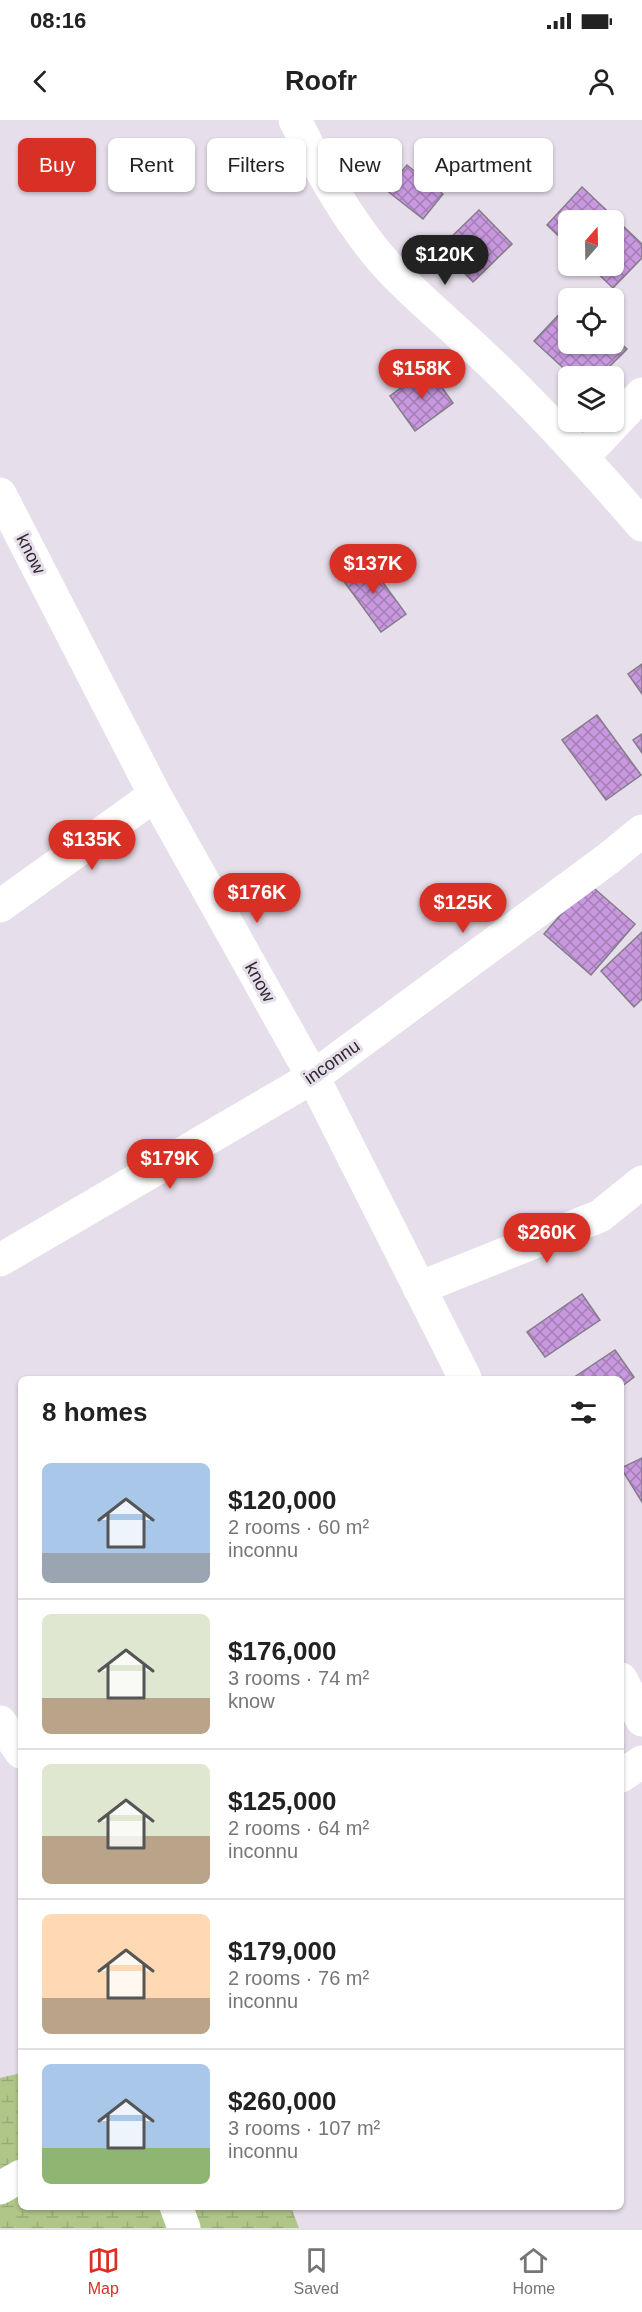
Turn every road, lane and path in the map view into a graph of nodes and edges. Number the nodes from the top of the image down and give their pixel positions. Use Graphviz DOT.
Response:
graph roads {
  1 [pos="296,120"];
  2 [pos="642,394"];
  3 [pos="583,457"];
  4 [pos="0,494"];
  5 [pos="642,525"];
  6 [pos="155,795"];
  7 [pos="642,831"];
  8 [pos="0,906"];
  9 [pos="314,1077"];
  10 [pos="642,1182"];
  11 [pos="0,1260"];
  12 [pos="419,1288"];
  13 [pos="464,1376"];
  14 [pos="624,1686"];
  15 [pos="642,1720"];
  16 [pos="0,1722"];
  17 [pos="18,1748"];
  18 [pos="642,1762"];
  19 [pos="624,1774"];
  20 [pos="18,2177"];
  21 [pos="0,2188"];
  22 [pos="177,2210"];
  23 [pos="184,2228"];
  1 -- 3 [label="street"];
  2 -- 3 [label="street"];
  3 -- 5 [label="street"];
  4 -- 6 [label="street, know"];
  6 -- 8 [label="street"];
  6 -- 9 [label="street, know"];
  7 -- 9 [label="street, inconnu"];
  9 -- 11 [label="street, inconnu"];
  9 -- 12 [label="street, know"];
  10 -- 12 [label="street"];
  12 -- 13 [label="street, know"];
  14 -- 15 [label="street"];
  16 -- 17 [label="street"];
  18 -- 19 [label="street"];
  20 -- 21 [label="street"];
  22 -- 23 [label="street"];
}
